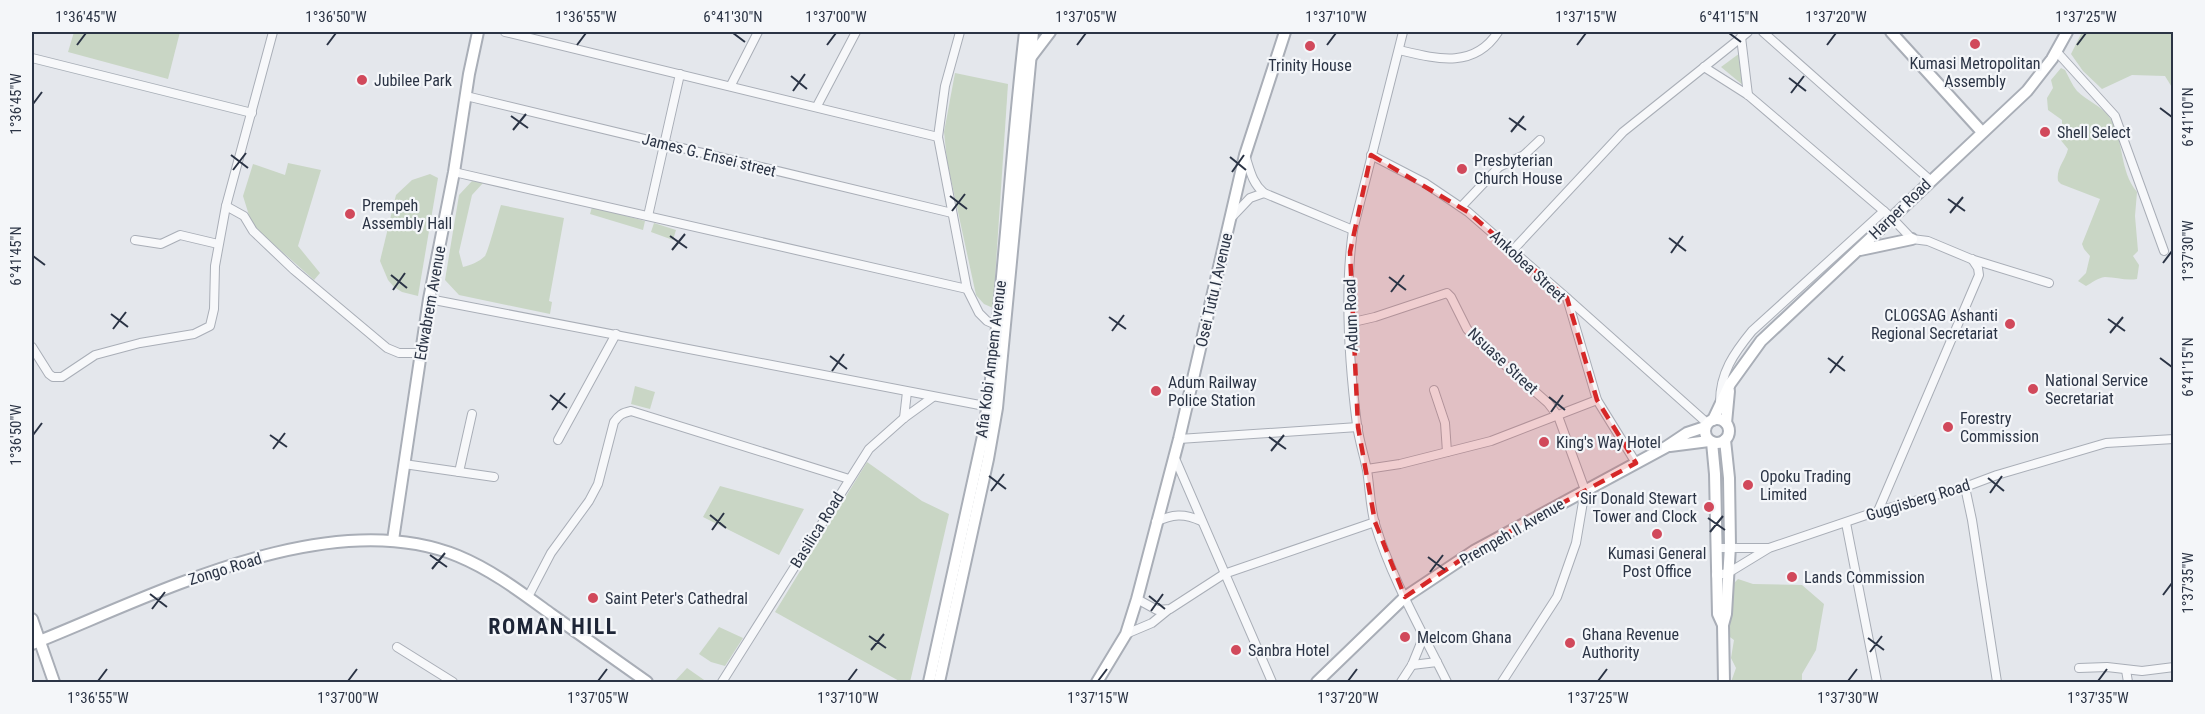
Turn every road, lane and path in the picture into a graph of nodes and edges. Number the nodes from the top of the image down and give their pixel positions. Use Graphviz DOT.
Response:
graph roads {
  1 [pos="273,32"];
  2 [pos="478,32"];
  3 [pos="505,32"];
  4 [pos="758,32"];
  5 [pos="856,32"];
  6 [pos="960,32"];
  7 [pos="1025,32"];
  8 [pos="1033,32"];
  9 [pos="1050,32"];
  10 [pos="1285,32"];
  11 [pos="1404,32"];
  12 [pos="1498,32"];
  13 [pos="1763,32"];
  14 [pos="1891,32"];
  15 [pos="2067,32"];
  16 [pos="1745,34"];
  17 [pos="1399,50"];
  18 [pos="2056,51"];
  19 [pos="1031,57"];
  20 [pos="32,58"];
  21 [pos="1704,67"];
  22 [pos="680,74"];
  23 [pos="731,86"];
  24 [pos="1748,95"];
  25 [pos="466,96"];
  26 [pos="817,106"];
  27 [pos="252,113"];
  28 [pos="1982,132"];
  29 [pos="938,136"];
  30 [pos="1540,140"];
  31 [pos="664,144"];
  32 [pos="1245,155"];
  33 [pos="1371,155"];
  34 [pos="454,172"];
  35 [pos="1930,180"];
  36 [pos="1264,193"];
  37 [pos="226,206"];
  38 [pos="1461,207"];
  39 [pos="952,213"];
  40 [pos="1888,214"];
  41 [pos="648,216"];
  42 [pos="1231,218"];
  43 [pos="1353,230"];
  44 [pos="1912,239"];
  45 [pos="135,240"];
  46 [pos="218,244"];
  47 [pos="1513,250"];
  48 [pos="1856,251"];
  49 [pos="2164,251"];
  50 [pos="1971,259"];
  51 [pos="2049,284"];
  52 [pos="967,289"];
  53 [pos="1567,298"];
  54 [pos="429,299"];
  55 [pos="1349,322"];
  56 [pos="1001,327"];
  57 [pos="616,334"];
  58 [pos="32,347"];
  59 [pos="421,353"];
  60 [pos="1730,384"];
  61 [pos="1434,390"];
  62 [pos="908,392"];
  63 [pos="933,397"];
  64 [pos="1597,400"];
  65 [pos="1720,404"];
  66 [pos="992,407"];
  67 [pos="472,414"];
  68 [pos="1557,416"];
  69 [pos="904,418"];
  70 [pos="1708,423"];
  71 [pos="1726,423"];
  72 [pos="1358,427"];
  73 [pos="1179,439"];
  74 [pos="2174,439"];
  75 [pos="558,440"];
  76 [pos="1725,440"];
  77 [pos="1710,442"];
  78 [pos="1666,447"];
  79 [pos="1447,452"];
  80 [pos="1174,456"];
  81 [pos="1636,463"];
  82 [pos="404,464"];
  83 [pos="1367,469"];
  84 [pos="459,472"];
  85 [pos="494,477"];
  86 [pos="849,479"];
  87 [pos="1965,487"];
  88 [pos="1585,490"];
  89 [pos="1878,511"];
  90 [pos="1201,521"];
  91 [pos="1156,522"];
  92 [pos="1375,522"];
  93 [pos="1846,523"];
  94 [pos="393,540"];
  95 [pos="1730,546"];
  96 [pos="1716,548"];
  97 [pos="1769,548"];
  98 [pos="1728,573"];
  99 [pos="1224,574"];
  100 [pos="1716,575"];
  101 [pos="528,597"];
  102 [pos="1405,597"];
  103 [pos="1137,599"];
  104 [pos="1168,610"];
  105 [pos="32,619"];
  106 [pos="1723,625"];
  107 [pos="1126,634"];
  108 [pos="1423,638"];
  109 [pos="36,642"];
  110 [pos="397,647"];
  111 [pos="1437,662"];
  112 [pos="1412,665"];
  113 [pos="2174,667"];
  114 [pos="2079,668"];
  115 [pos="2126,670"];
  116 [pos="1996,680"];
  117 [pos="54,682"];
  118 [pos="453,682"];
  119 [pos="647,682"];
  120 [pos="722,682"];
  121 [pos="929,682"];
  122 [pos="939,682"];
  123 [pos="1097,682"];
  124 [pos="1272,682"];
  125 [pos="1317,682"];
  126 [pos="1401,682"];
  127 [pos="1446,682"];
  128 [pos="1502,682"];
  129 [pos="1724,682"];
  130 [pos="1877,682"];
  131 [pos="2128,682"];
  1 -- 27 [label="street"];
  2 -- 25 [label="street, Edwabrem Avenue"];
  3 -- 22 [label="street"];
  4 -- 23 [label="street"];
  5 -- 26 [label="street"];
  6 -- 29 [label="street"];
  7 -- 56 [label="street, Afia Kobi Ampem Avenue"];
  8 -- 19 [label="street, Afia Kobi Ampem Avenue"];
  9 -- 19 [label="street"];
  10 -- 32 [label="street, Osei Tutu I Avenue"];
  11 -- 17 [label="street, Adum Road"];
  12 -- 17 [label="street"];
  13 -- 35 [label="street"];
  14 -- 28 [label="street"];
  15 -- 18 [label="street, Harper Road"];
  16 -- 21 [label="street"];
  16 -- 24 [label="street"];
  17 -- 33 [label="street, Adum Road"];
  18 -- 28 [label="street, Harper Road"];
  18 -- 49 [label="street"];
  19 -- 56 [label="street, Afia Kobi Ampem Avenue"];
  20 -- 27 [label="street"];
  21 -- 24 [label="street"];
  21 -- 47 [label="street"];
  22 -- 23 [label="street"];
  22 -- 31 [label="street"];
  23 -- 26 [label="street"];
  24 -- 40 [label="street"];
  25 -- 31 [label="street, James G. Ensei street"];
  25 -- 34 [label="street, Edwabrem Avenue"];
  26 -- 29 [label="street"];
  27 -- 37 [label="street"];
  28 -- 35 [label="street, Harper Road"];
  29 -- 39 [label="street"];
  30 -- 38 [label="street"];
  31 -- 39 [label="street, James G. Ensei street"];
  31 -- 41 [label="street"];
  32 -- 36 [label="street"];
  32 -- 42 [label="street, Osei Tutu I Avenue"];
  33 -- 38 [label="street, Ankobea Street"];
  33 -- 43 [label="street, Adum Road"];
  34 -- 41 [label="street"];
  34 -- 54 [label="street, Edwabrem Avenue"];
  35 -- 40 [label="street, Harper Road"];
  36 -- 42 [label="street"];
  36 -- 43 [label="street"];
  37 -- 46 [label="street"];
  37 -- 59 [label="street"];
  38 -- 47 [label="street, Ankobea Street"];
  39 -- 52 [label="street"];
  40 -- 44 [label="street"];
  40 -- 48 [label="street, Harper Road"];
  40 -- 65 [label="street"];
  41 -- 52 [label="street"];
  42 -- 73 [label="street, Osei Tutu I Avenue"];
  43 -- 55 [label="street, Adum Road"];
  44 -- 48 [label="street"];
  44 -- 50 [label="street"];
  45 -- 46 [label="street"];
  46 -- 58 [label="street"];
  47 -- 53 [label="street, Ankobea Street"];
  48 -- 60 [label="street, Harper Road"];
  50 -- 51 [label="street"];
  50 -- 89 [label="street"];
  52 -- 56 [label="street"];
  53 -- 64 [label="street, Ankobea Street"];
  53 -- 70 [label="street"];
  54 -- 57 [label="street"];
  54 -- 59 [label="street, Edwabrem Avenue"];
  55 -- 68 [label="street, Nsuase Street"];
  55 -- 72 [label="street, Adum Road"];
  56 -- 66 [label="street, Afia Kobi Ampem Avenue"];
  57 -- 62 [label="street"];
  57 -- 75 [label="street"];
  59 -- 82 [label="street, Edwabrem Avenue"];
  60 -- 65 [label="street, Harper Road"];
  60 -- 71 [label="street, Harper Road"];
  61 -- 79 [label="street"];
  62 -- 63 [label="street"];
  62 -- 69 [label="street"];
  63 -- 66 [label="street"];
  63 -- 69 [label="street, Basilica Road"];
  64 -- 68 [label="street"];
  64 -- 81 [label="street, Ankobea Street"];
  65 -- 70 [label="street, Harper Road"];
  66 -- 121 [label="street, Afia Kobi Ampem Avenue"];
  66 -- 122 [label="street, Afia Kobi Ampem Avenue"];
  67 -- 84 [label="street"];
  68 -- 79 [label="street"];
  68 -- 88 [label="street, Nsuase Street"];
  69 -- 86 [label="street, Basilica Road"];
  70 -- 71 [label="street"];
  70 -- 77 [label="street"];
  70 -- 78 [label="street, Prempeh II Avenue"];
  71 -- 76 [label="street"];
  72 -- 73 [label="street"];
  72 -- 83 [label="street, Adum Road"];
  73 -- 80 [label="street, Osei Tutu I Avenue"];
  74 -- 87 [label="street, Guggisberg Road"];
  76 -- 77 [label="street"];
  76 -- 95 [label="street"];
  77 -- 78 [label="street, Prempeh II Avenue"];
  77 -- 96 [label="street"];
  78 -- 81 [label="street, Prempeh II Avenue"];
  79 -- 83 [label="street"];
  80 -- 90 [label="street"];
  80 -- 91 [label="street, Osei Tutu I Avenue"];
  81 -- 88 [label="street, Prempeh II Avenue"];
  82 -- 84 [label="street"];
  82 -- 94 [label="street, Edwabrem Avenue"];
  83 -- 92 [label="street, Adum Road"];
  84 -- 85 [label="street"];
  86 -- 101 [label="street"];
  86 -- 120 [label="street, Basilica Road"];
  87 -- 89 [label="street, Guggisberg Road"];
  87 -- 116 [label="street"];
  88 -- 102 [label="street, Prempeh II Avenue"];
  88 -- 128 [label="street"];
  89 -- 93 [label="street, Guggisberg Road"];
  90 -- 91 [label="street"];
  90 -- 99 [label="street"];
  91 -- 103 [label="street, Osei Tutu I Avenue"];
  92 -- 99 [label="street"];
  92 -- 102 [label="street, Adum Road"];
  93 -- 97 [label="street, Guggisberg Road"];
  93 -- 130 [label="street"];
  94 -- 101 [label="street, Zongo Road"];
  94 -- 109 [label="street, Zongo Road"];
  95 -- 96 [label="street, Guggisberg Road"];
  95 -- 97 [label="street, Guggisberg Road"];
  95 -- 98 [label="street"];
  96 -- 100 [label="street"];
  97 -- 98 [label="street, Guggisberg Road"];
  98 -- 100 [label="street, Guggisberg Road"];
  98 -- 106 [label="street"];
  99 -- 104 [label="street"];
  99 -- 124 [label="street"];
  100 -- 106 [label="street"];
  101 -- 119 [label="street, Zongo Road"];
  102 -- 108 [label="street, Adum Road"];
  102 -- 125 [label="street, Prempeh II Avenue"];
  103 -- 104 [label="street"];
  103 -- 107 [label="street, Osei Tutu I Avenue"];
  104 -- 107 [label="street"];
  105 -- 109 [label="street"];
  106 -- 129 [label="street"];
  107 -- 123 [label="street, Osei Tutu I Avenue"];
  108 -- 111 [label="street, Adum Road"];
  108 -- 112 [label="street"];
  109 -- 117 [label="street"];
  110 -- 118 [label="street"];
  111 -- 112 [label="street"];
  111 -- 127 [label="street, Adum Road"];
  112 -- 126 [label="street"];
  113 -- 115 [label="street"];
  114 -- 115 [label="street"];
  115 -- 131 [label="street"];
}
